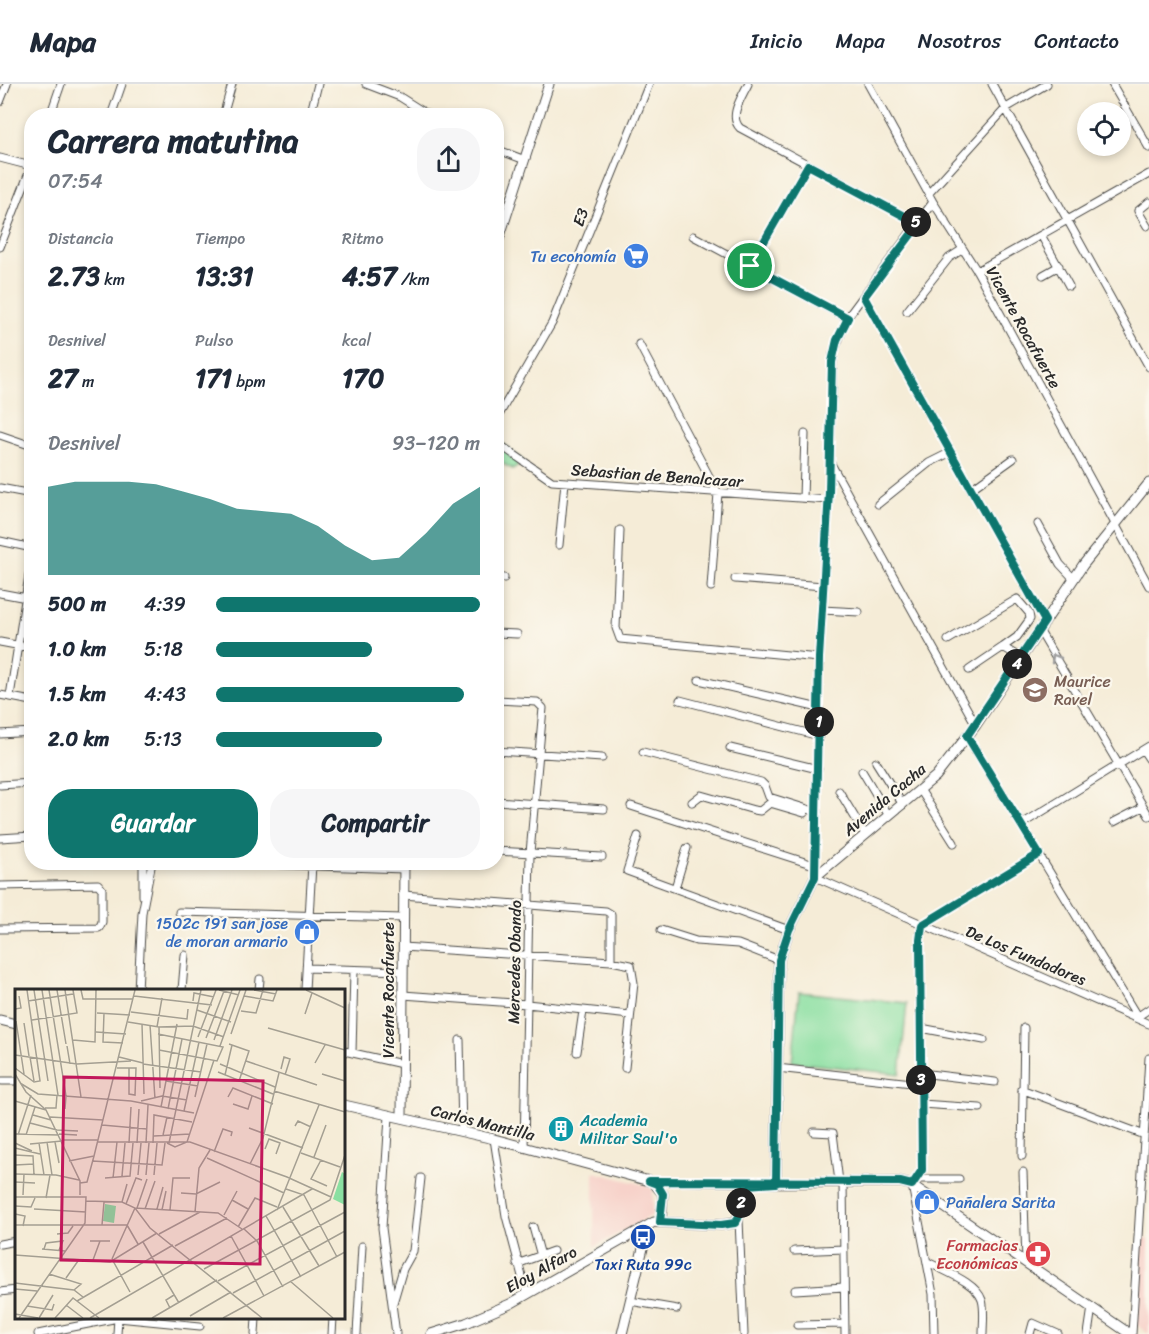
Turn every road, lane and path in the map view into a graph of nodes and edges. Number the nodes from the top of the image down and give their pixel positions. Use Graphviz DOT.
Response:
graph roads {
  1 [pos="7,84"];
  2 [pos="61,84"];
  3 [pos="122,84"];
  4 [pos="232,84"];
  5 [pos="318,84"];
  6 [pos="366,84"];
  7 [pos="549,84"];
  8 [pos="649,84"];
  9 [pos="748,84"];
  10 [pos="868,84"];
  11 [pos="992,84"];
  12 [pos="1047,84"];
  13 [pos="1112,84"];
  14 [pos="0,102"];
  15 [pos="53,108"];
  16 [pos="114,108"];
  17 [pos="225,108"];
  18 [pos="312,108"];
  19 [pos="417,108"];
  20 [pos="1006,108"];
  21 [pos="1149,148"];
  22 [pos="504,152"];
  23 [pos="0,158"];
  24 [pos="525,160"];
  25 [pos="24,163"];
  26 [pos="808,165"];
  27 [pos="1149,174"];
  28 [pos="24,182"];
  29 [pos="930,192"];
  30 [pos="933,202"];
  31 [pos="1149,202"];
  32 [pos="1070,220"];
  33 [pos="504,224"];
  34 [pos="919,224"];
  35 [pos="1147,226"];
  36 [pos="2,235"];
  37 [pos="1041,235"];
  38 [pos="693,236"];
  39 [pos="0,247"];
  40 [pos="963,249"];
  41 [pos="750,266"];
  42 [pos="1059,266"];
  43 [pos="976,271"];
  44 [pos="1043,275"];
  45 [pos="1070,286"];
  46 [pos="864,297"];
  47 [pos="907,311"];
  48 [pos="848,318"];
  49 [pos="639,344"];
  50 [pos="1149,367"];
  51 [pos="504,406"];
  52 [pos="805,434"];
  53 [pos="0,435"];
  54 [pos="24,443"];
  55 [pos="504,448"];
  56 [pos="951,452"];
  57 [pos="1013,459"];
  58 [pos="830,461"];
  59 [pos="565,482"];
  60 [pos="1149,483"];
  61 [pos="0,488"];
  62 [pos="971,489"];
  63 [pos="846,490"];
  64 [pos="24,492"];
  65 [pos="718,493"];
  66 [pos="829,496"];
  67 [pos="803,498"];
  68 [pos="878,504"];
  69 [pos="1038,524"];
  70 [pos="1114,525"];
  71 [pos="620,530"];
  72 [pos="0,541"];
  73 [pos="559,545"];
  74 [pos="24,546"];
  75 [pos="735,579"];
  76 [pos="1074,579"];
  77 [pos="823,586"];
  78 [pos="1149,586"];
  79 [pos="711,587"];
  80 [pos="0,593"];
  81 [pos="24,598"];
  82 [pos="822,610"];
  83 [pos="859,612"];
  84 [pos="24,616"];
  85 [pos="1045,621"];
  86 [pos="1039,630"];
  87 [pos="504,633"];
  88 [pos="517,634"];
  89 [pos="948,640"];
  90 [pos="0,642"];
  91 [pos="17,646"];
  92 [pos="24,647"];
  93 [pos="1003,647"];
  94 [pos="819,658"];
  95 [pos="1021,658"];
  96 [pos="969,670"];
  97 [pos="699,680"];
  98 [pos="0,694"];
  99 [pos="10,696"];
  100 [pos="24,699"];
  101 [pos="504,700"];
  102 [pos="680,700"];
  103 [pos="819,708"];
  104 [pos="976,724"];
  105 [pos="24,732"];
  106 [pos="0,734"];
  107 [pos="819,736"];
  108 [pos="967,736"];
  109 [pos="730,748"];
  110 [pos="1146,748"];
  111 [pos="504,752"];
  112 [pos="643,752"];
  113 [pos="539,754"];
  114 [pos="602,758"];
  115 [pos="1149,759"];
  116 [pos="876,762"];
  117 [pos="1118,762"];
  118 [pos="818,769"];
  119 [pos="862,771"];
  120 [pos="24,784"];
  121 [pos="0,785"];
  122 [pos="839,791"];
  123 [pos="921,791"];
  124 [pos="504,802"];
  125 [pos="692,802"];
  126 [pos="534,804"];
  127 [pos="903,805"];
  128 [pos="631,806"];
  129 [pos="1143,807"];
  130 [pos="604,809"];
  131 [pos="817,814"];
  132 [pos="889,816"];
  133 [pos="1149,816"];
  134 [pos="1114,822"];
  135 [pos="1023,824"];
  136 [pos="865,834"];
  137 [pos="24,836"];
  138 [pos="638,836"];
  139 [pos="0,838"];
  140 [pos="954,843"];
  141 [pos="687,848"];
  142 [pos="504,851"];
  143 [pos="530,853"];
  144 [pos="1039,854"];
  145 [pos="602,857"];
  146 [pos="814,865"];
  147 [pos="143,870"];
  148 [pos="150,870"];
  149 [pos="312,870"];
  150 [pos="404,870"];
  151 [pos="815,877"];
  152 [pos="0,886"];
  153 [pos="675,888"];
  154 [pos="403,895"];
  155 [pos="528,904"];
  156 [pos="179,912"];
  157 [pos="142,913"];
  158 [pos="311,915"];
  159 [pos="403,918"];
  160 [pos="922,925"];
  161 [pos="0,929"];
  162 [pos="661,930"];
  163 [pos="789,930"];
  164 [pos="403,946"];
  165 [pos="185,955"];
  166 [pos="526,955"];
  167 [pos="779,960"];
  168 [pos="611,961"];
  169 [pos="307,968"];
  170 [pos="354,970"];
  171 [pos="403,971"];
  172 [pos="260,979"];
  173 [pos="138,989"];
  174 [pos="182,989"];
  175 [pos="259,989"];
  176 [pos="305,989"];
  177 [pos="403,995"];
  178 [pos="527,1004"];
  179 [pos="1149,1009"];
  180 [pos="583,1011"];
  181 [pos="630,1015"];
  182 [pos="1137,1017"];
  183 [pos="0,1020"];
  184 [pos="15,1024"];
  185 [pos="1149,1024"];
  186 [pos="921,1028"];
  187 [pos="1024,1028"];
  188 [pos="460,1040"];
  189 [pos="984,1040"];
  190 [pos="345,1051"];
  191 [pos="577,1052"];
  192 [pos="352,1053"];
  193 [pos="1149,1058"];
  194 [pos="402,1064"];
  195 [pos="625,1068"];
  196 [pos="777,1068"];
  197 [pos="921,1073"];
  198 [pos="2,1081"];
  199 [pos="15,1082"];
  200 [pos="995,1082"];
  201 [pos="921,1084"];
  202 [pos="1021,1089"];
  203 [pos="921,1104"];
  204 [pos="345,1105"];
  205 [pos="980,1108"];
  206 [pos="389,1116"];
  207 [pos="402,1118"];
  208 [pos="462,1132"];
  209 [pos="814,1132"];
  210 [pos="1142,1134"];
  211 [pos="494,1139"];
  212 [pos="524,1148"];
  213 [pos="1022,1156"];
  214 [pos="1023,1172"];
  215 [pos="421,1179"];
  216 [pos="959,1179"];
  217 [pos="649,1181"];
  218 [pos="841,1182"];
  219 [pos="915,1182"];
  220 [pos="752,1183"];
  221 [pos="776,1183"];
  222 [pos="739,1220"];
  223 [pos="660,1222"];
  224 [pos="533,1227"];
  225 [pos="645,1227"];
  226 [pos="15,1241"];
  227 [pos="0,1244"];
  228 [pos="362,1246"];
  229 [pos="844,1249"];
  230 [pos="554,1251"];
  231 [pos="794,1251"];
  232 [pos="541,1256"];
  233 [pos="1026,1261"];
  234 [pos="928,1262"];
  235 [pos="517,1264"];
  236 [pos="844,1287"];
  237 [pos="15,1290"];
  238 [pos="795,1290"];
  239 [pos="0,1292"];
  240 [pos="526,1295"];
  241 [pos="630,1300"];
  242 [pos="392,1305"];
  243 [pos="1092,1307"];
  244 [pos="677,1309"];
  245 [pos="113,1319"];
  246 [pos="118,1319"];
  247 [pos="128,1319"];
  248 [pos="256,1319"];
  249 [pos="333,1319"];
  250 [pos="844,1324"];
  251 [pos="797,1325"];
  252 [pos="200,1326"];
  253 [pos="38,1334"];
  254 [pos="117,1334"];
  255 [pos="255,1334"];
  256 [pos="332,1334"];
  257 [pos="357,1334"];
  258 [pos="396,1334"];
  259 [pos="431,1334"];
  260 [pos="622,1334"];
  261 [pos="744,1334"];
  262 [pos="845,1334"];
  263 [pos="934,1334"];
  264 [pos="983,1334"];
  265 [pos="1030,1334"];
  266 [pos="1058,1334"];
  267 [pos="1088,1334"];
  268 [pos="1131,1334"];
  1 -- 14 [label="street"];
  2 -- 15 [label="street"];
  3 -- 16 [label="street"];
  4 -- 17 [label="street"];
  5 -- 18 [label="street"];
  6 -- 19 [label="street"];
  7 -- 24 [label="street"];
  8 -- 51 [label="street, E3"];
  9 -- 26 [label="street"];
  10 -- 29 [label="street, Vicente Rocafuerte"];
  11 -- 20 [label="street"];
  12 -- 20 [label="street"];
  13 -- 21 [label="street"];
  20 -- 29 [label="street"];
  20 -- 32 [label="street"];
  22 -- 24 [label="street"];
  23 -- 25 [label="street"];
  24 -- 33 [label="street"];
  26 -- 34 [label="street"];
  26 -- 41 [label="street"];
  27 -- 32 [label="street"];
  28 -- 36 [label="street"];
  29 -- 30 [label="street, Vicente Rocafuerte"];
  30 -- 34 [label="street"];
  30 -- 40 [label="street, Vicente Rocafuerte"];
  31 -- 35 [label="street"];
  32 -- 37 [label="street"];
  32 -- 50 [label="street"];
  34 -- 46 [label="street"];
  36 -- 39 [label="street"];
  37 -- 42 [label="street"];
  37 -- 43 [label="street"];
  38 -- 41 [label="street"];
  40 -- 43 [label="street, Vicente Rocafuerte"];
  40 -- 47 [label="street"];
  41 -- 48 [label="street"];
  42 -- 44 [label="street"];
  42 -- 45 [label="street"];
  43 -- 70 [label="street, Vicente Rocafuerte"];
  46 -- 48 [label="street"];
  46 -- 56 [label="street"];
  48 -- 58 [label="street"];
  49 -- 65 [label="street"];
  52 -- 67 [label="street"];
  53 -- 54 [label="street"];
  55 -- 59 [label="street, Sebastian de Benalcazar"];
  56 -- 62 [label="street"];
  56 -- 68 [label="street"];
  57 -- 62 [label="street"];
  58 -- 63 [label="street"];
  58 -- 66 [label="street"];
  59 -- 65 [label="street, Sebastian de Benalcazar"];
  59 -- 73 [label="street"];
  60 -- 70 [label="street, Avenida Cacha"];
  61 -- 64 [label="street"];
  62 -- 85 [label="street"];
  63 -- 66 [label="street, Sebastian de Benalcazar"];
  63 -- 104 [label="street"];
  65 -- 67 [label="street, Sebastian de Benalcazar"];
  65 -- 79 [label="street"];
  66 -- 67 [label="street, Sebastian de Benalcazar"];
  66 -- 77 [label="street"];
  69 -- 76 [label="street"];
  70 -- 76 [label="street, Avenida Cacha"];
  70 -- 78 [label="street, Vicente Rocafuerte"];
  71 -- 94 [label="street"];
  72 -- 74 [label="street"];
  75 -- 77 [label="street"];
  76 -- 85 [label="street, Avenida Cacha"];
  77 -- 82 [label="street"];
  80 -- 81 [label="street"];
  82 -- 83 [label="street"];
  82 -- 94 [label="street"];
  84 -- 91 [label="street"];
  85 -- 86 [label="street, Avenida Cacha"];
  86 -- 95 [label="street, Avenida Cacha"];
  117 -- 86 [label="street, one-way"];
  87 -- 88 [label="street"];
  89 -- 93 [label="street"];
  90 -- 91 [label="street"];
  91 -- 92 [label="street"];
  91 -- 99 [label="street"];
  93 -- 95 [label="street"];
  93 -- 96 [label="street"];
  94 -- 103 [label="street"];
  95 -- 104 [label="street, Avenida Cacha"];
  97 -- 103 [label="street"];
  98 -- 99 [label="street"];
  99 -- 100 [label="street"];
  101 -- 113 [label="street, Mercedes Obando"];
  102 -- 107 [label="street"];
  103 -- 107 [label="street"];
  104 -- 108 [label="street, Avenida Cacha"];
  105 -- 106 [label="street"];
  107 -- 118 [label="street"];
  108 -- 123 [label="street, Avenida Cacha"];
  108 -- 135 [label="street"];
  109 -- 118 [label="street"];
  110 -- 115 [label="street"];
  110 -- 117 [label="street"];
  111 -- 113 [label="street"];
  112 -- 131 [label="street"];
  113 -- 114 [label="street"];
  113 -- 126 [label="street, Mercedes Obando"];
  116 -- 127 [label="street"];
  117 -- 129 [label="street"];
  117 -- 135 [label="street"];
  118 -- 131 [label="street"];
  119 -- 132 [label="street"];
  120 -- 121 [label="street"];
  122 -- 136 [label="street"];
  123 -- 127 [label="street, Avenida Cacha"];
  123 -- 140 [label="street"];
  124 -- 126 [label="street"];
  125 -- 131 [label="street"];
  126 -- 130 [label="street"];
  126 -- 143 [label="street, Mercedes Obando"];
  127 -- 132 [label="street, Avenida Cacha"];
  128 -- 146 [label="street"];
  129 -- 133 [label="street"];
  129 -- 134 [label="street"];
  131 -- 146 [label="street"];
  132 -- 136 [label="street, Avenida Cacha"];
  135 -- 144 [label="street"];
  136 -- 151 [label="street, Avenida Cacha"];
  137 -- 139 [label="street"];
  138 -- 153 [label="street"];
  141 -- 153 [label="street"];
  142 -- 143 [label="street"];
  143 -- 145 [label="street"];
  143 -- 155 [label="street, Mercedes Obando"];
  144 -- 160 [label="street"];
  144 -- 182 [label="street"];
  146 -- 151 [label="street"];
  147 -- 157 [label="street"];
  148 -- 157 [label="street"];
  149 -- 158 [label="street"];
  150 -- 154 [label="street, Vicente Rocafuerte"];
  151 -- 160 [label="street, De Los Fundadores"];
  151 -- 163 [label="street, Avenida Cacha"];
  152 -- 161 [label="street"];
  153 -- 163 [label="street"];
  154 -- 155 [label="street"];
  154 -- 159 [label="street, Vicente Rocafuerte"];
  155 -- 166 [label="street, Mercedes Obando"];
  155 -- 168 [label="street"];
  156 -- 158 [label="street"];
  157 -- 173 [label="street"];
  158 -- 159 [label="street"];
  158 -- 169 [label="street"];
  159 -- 164 [label="street, Vicente Rocafuerte"];
  160 -- 182 [label="street, De Los Fundadores"];
  160 -- 186 [label="street"];
  162 -- 167 [label="street"];
  163 -- 167 [label="street, Avenida Cacha"];
  164 -- 166 [label="street"];
  164 -- 171 [label="street, Vicente Rocafuerte"];
  165 -- 174 [label="street"];
  166 -- 168 [label="street"];
  166 -- 178 [label="street, Mercedes Obando"];
  167 -- 196 [label="street, Avenida Cacha"];
  168 -- 181 [label="street"];
  169 -- 170 [label="street"];
  169 -- 176 [label="street"];
  170 -- 171 [label="street"];
  170 -- 192 [label="street"];
  171 -- 177 [label="street, Vicente Rocafuerte"];
  172 -- 175 [label="street"];
  177 -- 178 [label="street"];
  177 -- 194 [label="street, Vicente Rocafuerte"];
  178 -- 180 [label="street"];
  178 -- 212 [label="street, Mercedes Obando"];
  179 -- 182 [label="street"];
  180 -- 181 [label="street"];
  180 -- 191 [label="street"];
  181 -- 195 [label="street"];
  182 -- 185 [label="street, De Los Fundadores"];
  183 -- 184 [label="street"];
  186 -- 189 [label="street"];
  186 -- 197 [label="street"];
  187 -- 202 [label="street"];
  188 -- 208 [label="street"];
  190 -- 192 [label="street"];
  192 -- 194 [label="street"];
  193 -- 210 [label="street"];
  194 -- 207 [label="street, Vicente Rocafuerte"];
  196 -- 201 [label="street"];
  196 -- 221 [label="street, Avenida Cacha"];
  197 -- 200 [label="street"];
  197 -- 201 [label="street"];
  198 -- 199 [label="street"];
  201 -- 203 [label="street"];
  202 -- 210 [label="street"];
  202 -- 213 [label="street"];
  203 -- 205 [label="street"];
  203 -- 219 [label="street"];
  204 -- 206 [label="street, Carlos Mantilla"];
  206 -- 207 [label="street, Carlos Mantilla"];
  206 -- 242 [label="street"];
  207 -- 208 [label="street, Carlos Mantilla"];
  208 -- 211 [label="street, Carlos Mantilla"];
  209 -- 218 [label="street"];
  210 -- 268 [label="street"];
  211 -- 212 [label="street, Carlos Mantilla"];
  211 -- 235 [label="street"];
  212 -- 217 [label="street, Carlos Mantilla"];
  214 -- 233 [label="street"];
  215 -- 242 [label="street"];
  216 -- 219 [label="street"];
  217 -- 220 [label="street"];
  217 -- 223 [label="street"];
  218 -- 219 [label="street"];
  218 -- 221 [label="street"];
  218 -- 229 [label="street"];
  219 -- 233 [label="street"];
  219 -- 234 [label="street"];
  220 -- 221 [label="street"];
  220 -- 222 [label="street"];
  222 -- 223 [label="street"];
  222 -- 261 [label="street"];
  223 -- 225 [label="street, Eloy Alfaro"];
  224 -- 232 [label="street"];
  225 -- 240 [label="street, Eloy Alfaro"];
  225 -- 241 [label="street"];
  226 -- 227 [label="street"];
  228 -- 257 [label="street"];
  229 -- 231 [label="street"];
  229 -- 236 [label="street"];
  230 -- 232 [label="street"];
  232 -- 235 [label="street"];
  233 -- 243 [label="street"];
  234 -- 263 [label="street"];
  234 -- 264 [label="street"];
  235 -- 240 [label="street"];
  236 -- 238 [label="street"];
  236 -- 250 [label="street"];
  237 -- 239 [label="street"];
  240 -- 259 [label="street, Eloy Alfaro"];
  241 -- 244 [label="street"];
  241 -- 260 [label="street"];
  242 -- 258 [label="street"];
  243 -- 267 [label="street"];
  243 -- 268 [label="street"];
  245 -- 253 [label="street"];
  246 -- 254 [label="street"];
  247 -- 252 [label="street"];
  248 -- 255 [label="street"];
  249 -- 256 [label="street"];
  250 -- 251 [label="street"];
  250 -- 262 [label="street"];
  265 -- 266 [label="street"];
}
